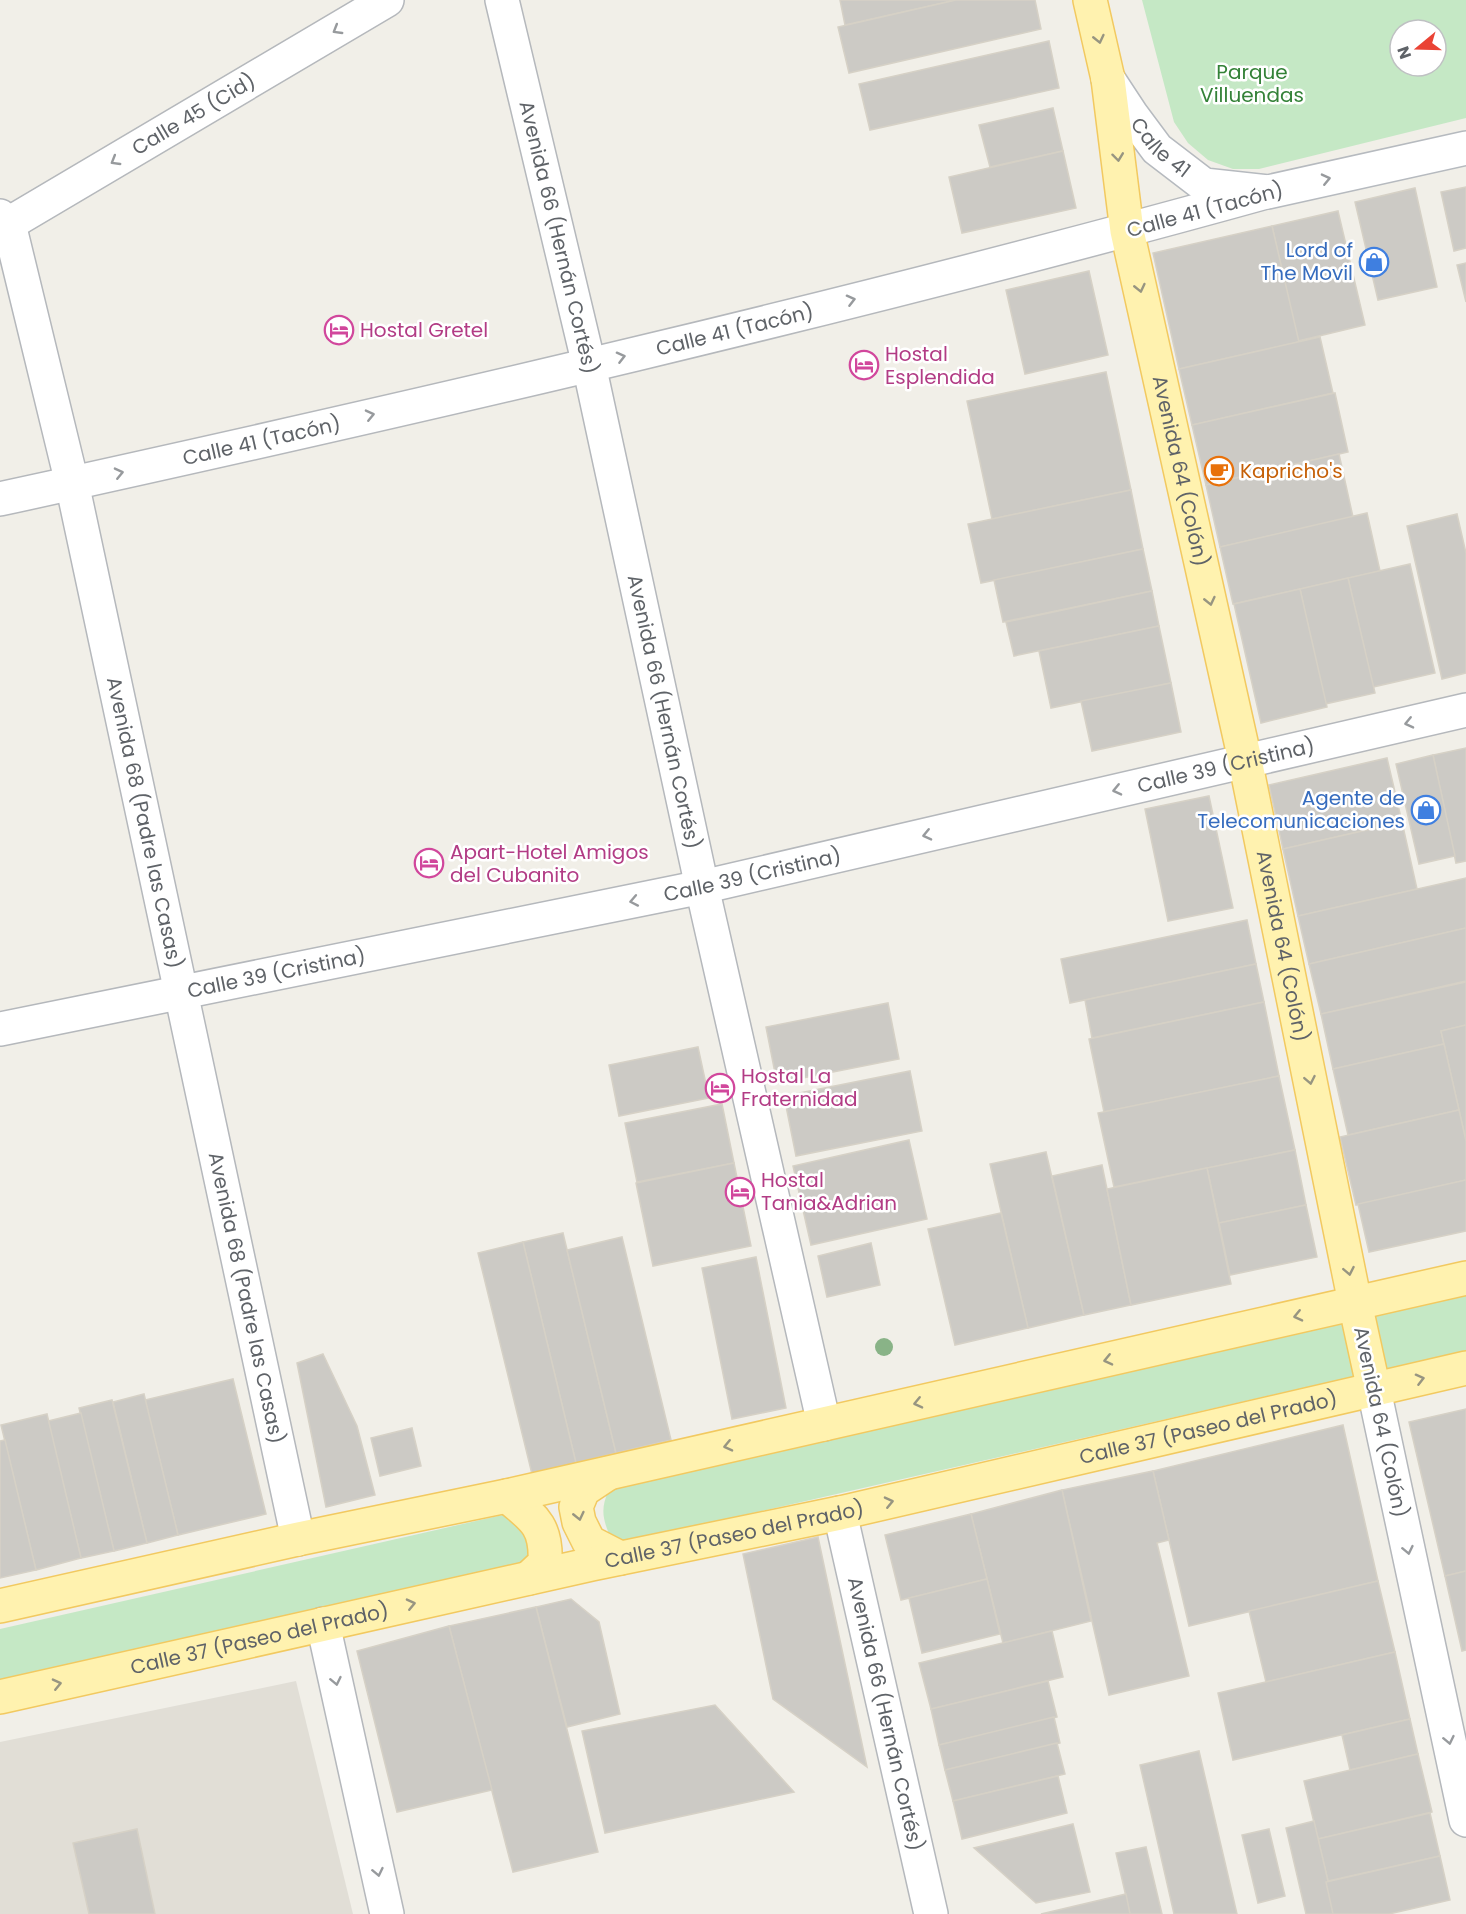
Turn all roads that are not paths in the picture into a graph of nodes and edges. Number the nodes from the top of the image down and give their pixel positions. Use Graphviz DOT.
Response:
graph roads {
  1 [pos="387,0"];
  2 [pos="502,0"];
  3 [pos="1090,0"];
  4 [pos="1108,79"];
  5 [pos="1466,148"];
  6 [pos="1269,192"];
  7 [pos="3,223"];
  8 [pos="1127,231"];
  9 [pos="589,365"];
  10 [pos="72,483"];
  11 [pos="0,499"];
  12 [pos="1466,710"];
  13 [pos="1245,760"];
  14 [pos="702,887"];
  15 [pos="182,991"];
  16 [pos="0,1029"];
  17 [pos="1466,1278"];
  18 [pos="1355,1303"];
  19 [pos="1466,1368"];
  20 [pos="1374,1390"];
  21 [pos="824,1424"];
  22 [pos="608,1473"];
  23 [pos="507,1496"];
  24 [pos="840,1513"];
  25 [pos="298,1539"];
  26 [pos="620,1558"];
  27 [pos="529,1578"];
  28 [pos="0,1606"];
  29 [pos="323,1624"];
  30 [pos="0,1697"];
  31 [pos="1466,1820"];
  32 [pos="387,1914"];
  33 [pos="931,1914"];
  1 -- 7 [label="street, Calle 45 (Cid), one-way"];
  2 -- 9 [label="street, Avenida 66 (Hernán Cortés)"];
  3 -- 4 [label="main road, Avenida 64 (Colón), one-way"];
  4 -- 6 [label="street, Calle 41"];
  4 -- 8 [label="main road, Avenida 64 (Colón), one-way"];
  6 -- 5 [label="street, Calle 41 (Tacón), one-way"];
  6 -- 8 [label="street, Calle 41 (Tacón)"];
  7 -- 10 [label="street, Avenida 68 (Padre las Casas)"];
  9 -- 8 [label="street, Calle 41 (Tacón), one-way"];
  8 -- 13 [label="main road, Avenida 64 (Colón), one-way"];
  10 -- 9 [label="street, Calle 41 (Tacón), one-way"];
  9 -- 14 [label="street, Avenida 66 (Hernán Cortés)"];
  10 -- 11 [label="street, Calle 41 (Tacón)"];
  10 -- 15 [label="street, Avenida 68 (Padre las Casas)"];
  12 -- 13 [label="street, Calle 39 (Cristina), one-way"];
  13 -- 14 [label="street, Calle 39 (Cristina), one-way"];
  13 -- 18 [label="main road, Avenida 64 (Colón), one-way"];
  14 -- 15 [label="street, Calle 39 (Cristina), one-way"];
  14 -- 21 [label="street, Avenida 66 (Hernán Cortés)"];
  15 -- 16 [label="street, Calle 39 (Cristina)"];
  15 -- 25 [label="street, Avenida 68 (Padre las Casas)"];
  17 -- 18 [label="main road"];
  18 -- 20 [label="main road, Avenida 64 (Colón)"];
  18 -- 21 [label="main road, one-way"];
  20 -- 19 [label="main road, Calle 37 (Paseo del Prado), one-way"];
  24 -- 20 [label="main road, Calle 37 (Paseo del Prado), one-way"];
  20 -- 31 [label="street, Avenida 64 (Colón), one-way"];
  21 -- 22 [label="main road, one-way"];
  22 -- 23 [label="main road"];
  22 -- 26 [label="main road, one-way"];
  23 -- 25 [label="main road"];
  23 -- 27 [label="main road"];
  24 -- 26 [label="main road, Calle 37 (Paseo del Prado)"];
  24 -- 33 [label="street, Avenida 66 (Hernán Cortés)"];
  25 -- 28 [label="main road"];
  26 -- 27 [label="main road, Calle 37 (Paseo del Prado)"];
  29 -- 27 [label="main road, Calle 37 (Paseo del Prado), one-way"];
  30 -- 29 [label="main road, Calle 37 (Paseo del Prado), one-way"];
  29 -- 32 [label="street, one-way"];
}
